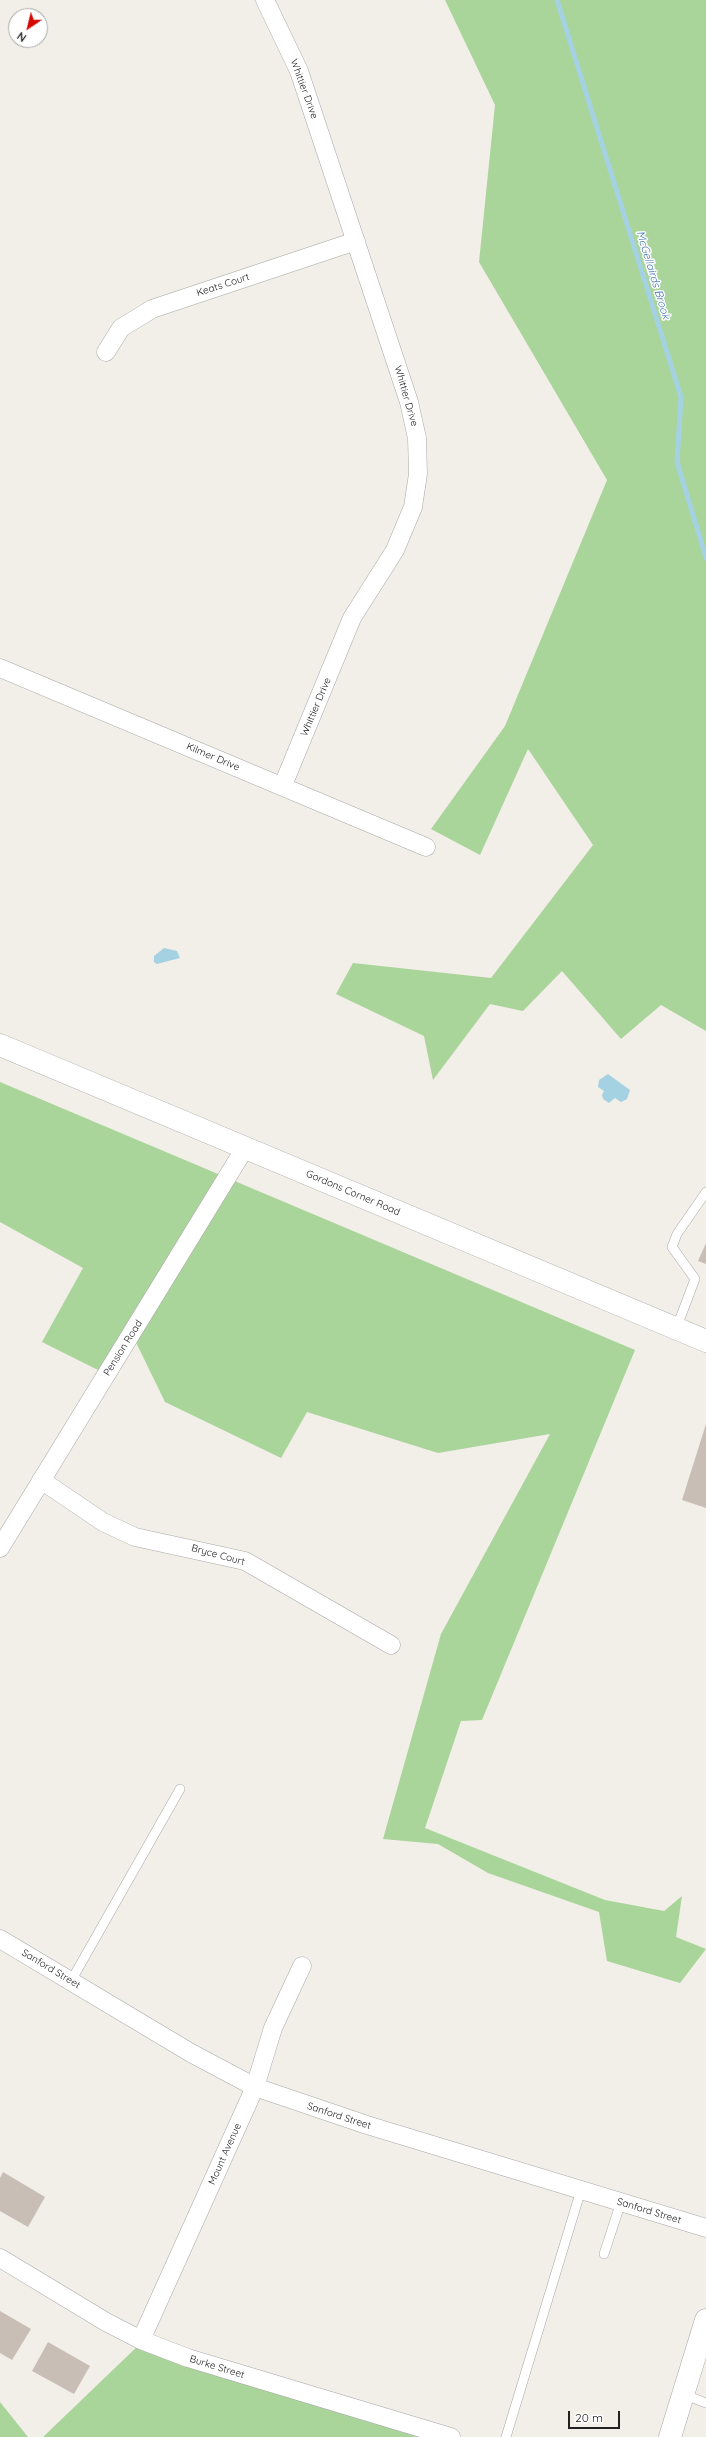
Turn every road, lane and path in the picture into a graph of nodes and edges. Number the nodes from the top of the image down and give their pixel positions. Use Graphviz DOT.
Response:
graph roads {
  1 [pos="265,0"];
  2 [pos="356,241"];
  3 [pos="106,352"];
  4 [pos="0,668"];
  5 [pos="283,785"];
  6 [pos="426,847"];
  7 [pos="0,1045"];
  8 [pos="245,1148"];
  9 [pos="706,1192"];
  10 [pos="676,1329"];
  11 [pos="706,1341"];
  12 [pos="41,1480"];
  13 [pos="0,1548"];
  14 [pos="391,1645"];
  15 [pos="180,1789"];
  16 [pos="0,1939"];
  17 [pos="302,1966"];
  18 [pos="71,1981"];
  19 [pos="255,2086"];
  20 [pos="581,2190"];
  21 [pos="621,2202"];
  22 [pos="706,2228"];
  23 [pos="604,2254"];
  24 [pos="0,2258"];
  25 [pos="706,2320"];
  26 [pos="141,2340"];
  27 [pos="683,2394"];
  28 [pos="706,2403"];
  29 [pos="451,2437"];
  30 [pos="506,2437"];
  31 [pos="670,2437"];
  1 -- 2 [label="street, Whittier Drive"];
  2 -- 3 [label="street, Keats Court"];
  2 -- 5 [label="street, Whittier Drive"];
  4 -- 5 [label="street, Kilmer Drive"];
  5 -- 6 [label="street, Kilmer Drive"];
  7 -- 8 [label="street, Gordons Corner Road"];
  8 -- 10 [label="street, Gordons Corner Road"];
  8 -- 12 [label="street, Pension Road"];
  9 -- 10 [label="lane"];
  10 -- 11 [label="street, Gordons Corner Road"];
  12 -- 13 [label="street, Pension Road"];
  12 -- 14 [label="street, Bryce Court"];
  15 -- 18 [label="lane"];
  16 -- 18 [label="street, Sanford Street"];
  17 -- 19 [label="street, Mount Avenue"];
  18 -- 19 [label="street, Sanford Street"];
  19 -- 20 [label="street, Sanford Street"];
  19 -- 26 [label="street, Mount Avenue"];
  20 -- 21 [label="street, Sanford Street"];
  20 -- 30 [label="lane"];
  21 -- 22 [label="street, Sanford Street"];
  21 -- 23 [label="lane"];
  24 -- 26 [label="street, Burke Street"];
  25 -- 27 [label="street"];
  26 -- 29 [label="street, Burke Street"];
  27 -- 28 [label="lane"];
  27 -- 31 [label="street"];
}
